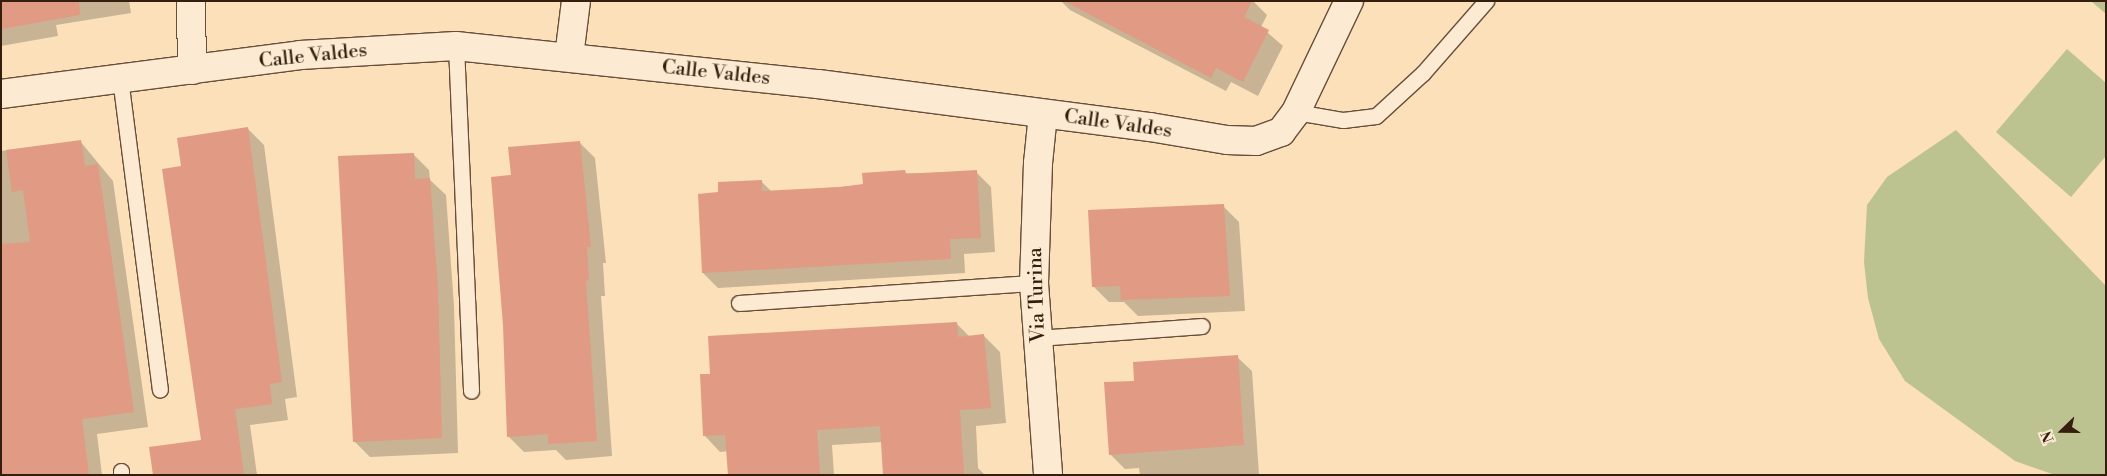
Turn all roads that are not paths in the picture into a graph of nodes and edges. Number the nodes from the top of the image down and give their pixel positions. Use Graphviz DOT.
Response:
graph roads {
  1 [pos="191,1"];
  2 [pos="576,1"];
  3 [pos="1486,1"];
  4 [pos="1341,4"];
  5 [pos="456,46"];
  6 [pos="569,56"];
  7 [pos="192,70"];
  8 [pos="120,78"];
  9 [pos="1,94"];
  10 [pos="1296,112"];
  11 [pos="1043,114"];
  12 [pos="1034,284"];
  13 [pos="739,303"];
  14 [pos="1202,326"];
  15 [pos="1038,338"];
  16 [pos="160,389"];
  17 [pos="471,391"];
  18 [pos="1048,475"];
  1 -- 7 [label="street"];
  2 -- 6 [label="street"];
  3 -- 10 [label="lane"];
  4 -- 10 [label="street, Calle Valdes"];
  5 -- 6 [label="street, Calle Valdes"];
  5 -- 7 [label="street, Calle Valdes"];
  5 -- 17 [label="lane"];
  6 -- 11 [label="street, Calle Valdes"];
  7 -- 8 [label="street, Calle Valdes"];
  8 -- 9 [label="street, Calle Valdes"];
  8 -- 16 [label="lane"];
  10 -- 11 [label="street, Calle Valdes"];
  11 -- 12 [label="street, Via Turina"];
  12 -- 13 [label="lane"];
  12 -- 15 [label="street, Via Turina"];
  14 -- 15 [label="lane"];
  15 -- 18 [label="street, Via Turina"];
}
